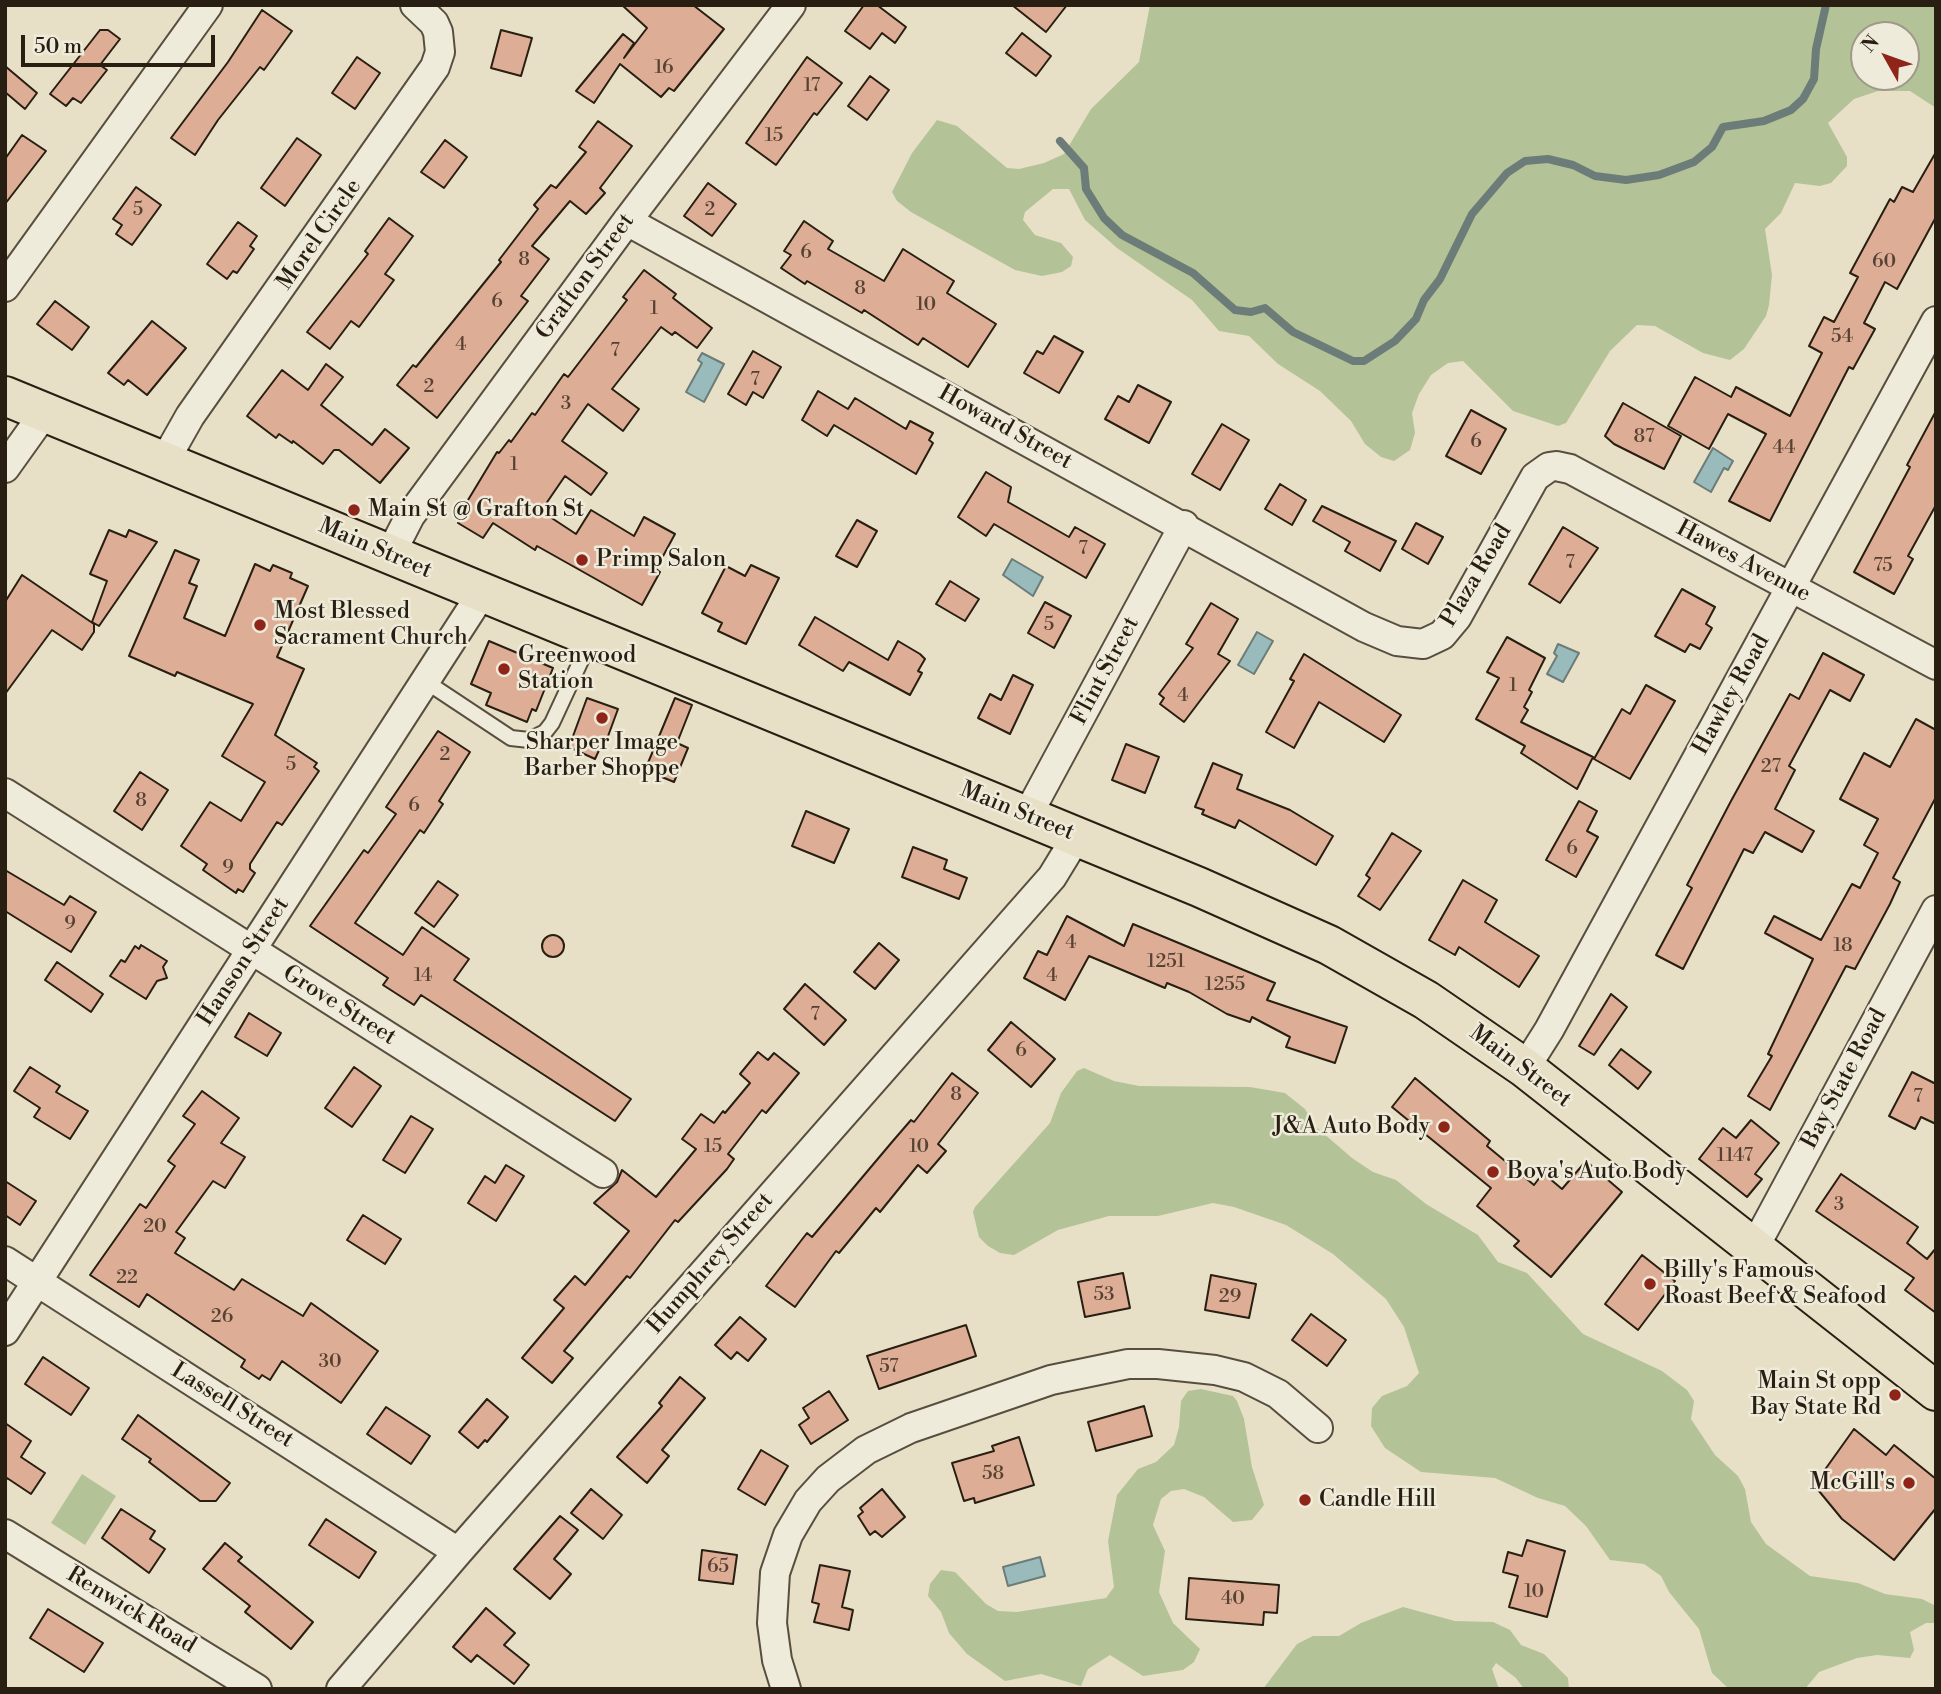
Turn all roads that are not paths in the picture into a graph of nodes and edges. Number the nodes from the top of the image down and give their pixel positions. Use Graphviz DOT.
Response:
graph roads {
  1 [pos="208,5"];
  2 [pos="415,5"];
  3 [pos="792,5"];
  4 [pos="627,221"];
  5 [pos="5,287"];
  6 [pos="1936,321"];
  7 [pos="5,396"];
  8 [pos="45,412"];
  9 [pos="164,462"];
  10 [pos="1549,467"];
  11 [pos="5,468"];
  12 [pos="1184,526"];
  13 [pos="390,555"];
  14 [pos="1792,588"];
  15 [pos="482,593"];
  16 [pos="1382,635"];
  17 [pos="592,638"];
  18 [pos="1936,664"];
  19 [pos="425,681"];
  20 [pos="5,793"];
  21 [pos="1027,816"];
  22 [pos="1077,836"];
  23 [pos="1936,910"];
  24 [pos="251,950"];
  25 [pos="1525,1068"];
  26 [pos="603,1173"];
  27 [pos="1754,1248"];
  28 [pos="5,1261"];
  29 [pos="37,1282"];
  30 [pos="5,1331"];
  31 [pos="1936,1391"];
  32 [pos="1318,1428"];
  33 [pos="5,1534"];
  34 [pos="458,1552"];
  35 [pos="257,1689"];
  36 [pos="341,1689"];
  37 [pos="786,1689"];
  1 -- 5 [label="street"];
  2 -- 9 [label="street, Morel Circle"];
  3 -- 4 [label="street, Grafton Street"];
  4 -- 12 [label="street, Howard Street"];
  4 -- 13 [label="street, Grafton Street"];
  6 -- 14 [label="street, Hawley Road"];
  7 -- 8 [label="main road, Main Street"];
  8 -- 9 [label="main road, Main Street"];
  8 -- 11 [label="street"];
  9 -- 13 [label="main road, Main Street"];
  10 -- 14 [label="street, Hawes Avenue"];
  10 -- 16 [label="street, Plaza Road"];
  12 -- 16 [label="street, Howard Street"];
  12 -- 21 [label="street, Flint Street"];
  13 -- 15 [label="main road, Main Street"];
  14 -- 18 [label="street, Hawes Avenue"];
  14 -- 25 [label="street, Hawley Road"];
  15 -- 17 [label="main road, Main Street"];
  15 -- 19 [label="street, Hanson Street"];
  17 -- 19 [label="lane"];
  17 -- 21 [label="main road, Main Street"];
  19 -- 24 [label="street, Hanson Street"];
  20 -- 24 [label="street, Grove Street"];
  21 -- 22 [label="main road, Main Street"];
  22 -- 25 [label="main road, Main Street"];
  22 -- 34 [label="street, Humphrey Street"];
  23 -- 27 [label="street, Bay State Road"];
  24 -- 26 [label="street, Grove Street"];
  24 -- 29 [label="street, Hanson Street"];
  25 -- 27 [label="main road, Main Street"];
  27 -- 31 [label="main road, Main Street"];
  28 -- 29 [label="street, Lassell Street"];
  29 -- 30 [label="street, Hanson Street"];
  29 -- 34 [label="street, Lassell Street"];
  32 -- 37 [label="street"];
  33 -- 35 [label="street, Renwick Road"];
  34 -- 36 [label="street, Humphrey Street"];
}
